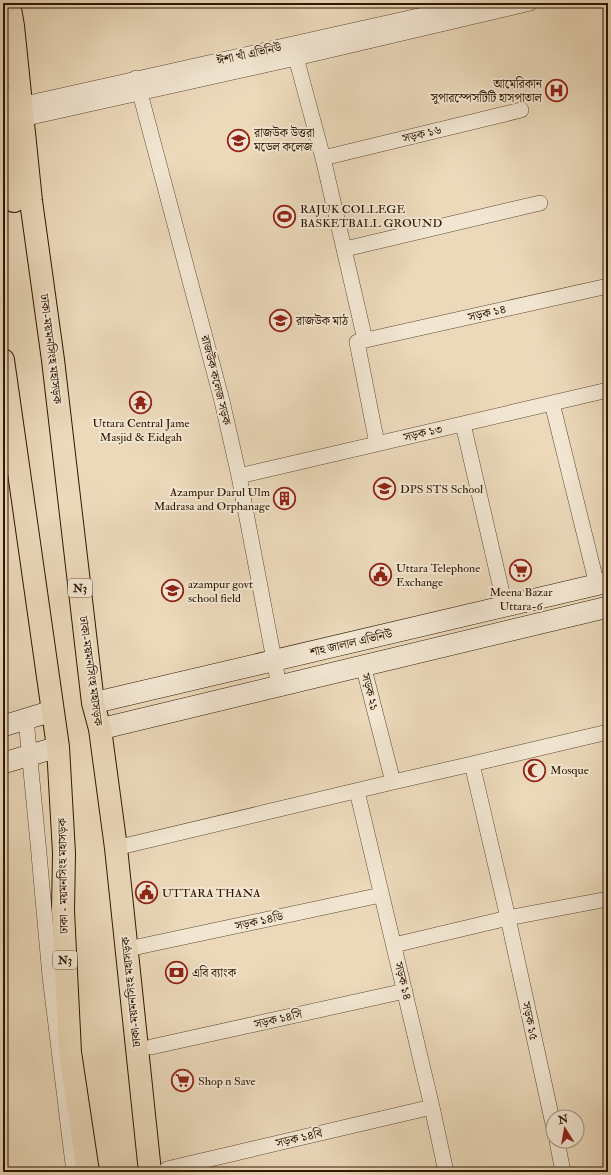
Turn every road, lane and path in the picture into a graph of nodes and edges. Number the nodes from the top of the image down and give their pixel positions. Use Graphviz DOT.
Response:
graph roads {
  1 [pos="9,3"];
  2 [pos="477,3"];
  3 [pos="530,3"];
  4 [pos="511,5"];
  5 [pos="294,51"];
  6 [pos="138,85"];
  7 [pos="15,106"];
  8 [pos="521,110"];
  9 [pos="323,158"];
  10 [pos="540,203"];
  11 [pos="23,204"];
  12 [pos="345,249"];
  13 [pos="608,286"];
  14 [pos="365,340"];
  15 [pos="3,360"];
  16 [pos="608,390"];
  17 [pos="552,403"];
  18 [pos="463,424"];
  19 [pos="377,444"];
  20 [pos="239,476"];
  21 [pos="603,583"];
  22 [pos="505,606"];
  23 [pos="608,607"];
  24 [pos="274,661"];
  25 [pos="364,666"];
  26 [pos="279,686"];
  27 [pos="93,703"];
  28 [pos="52,711"];
  29 [pos="26,719"];
  30 [pos="3,726"];
  31 [pos="100,729"];
  32 [pos="608,732"];
  33 [pos="58,747"];
  34 [pos="30,756"];
  35 [pos="3,763"];
  36 [pos="472,764"];
  37 [pos="357,791"];
  38 [pos="124,846"];
  39 [pos="381,895"];
  40 [pos="608,899"];
  41 [pos="508,918"];
  42 [pos="394,945"];
  43 [pos="137,947"];
  44 [pos="405,991"];
  45 [pos="151,1047"];
  46 [pos="432,1107"];
  47 [pos="550,1109"];
  48 [pos="559,1149"];
  49 [pos="158,1170"];
  50 [pos="74,1172"];
  51 [pos="88,1172"];
  52 [pos="446,1172"];
  53 [pos="564,1172"];
  1 -- 7 [label="highway, ঢাকা-ময়মনসিংহ মহাসড়ক / N3"];
  2 -- 5 [label="street, ঈশা খাঁ এভিনিউ"];
  3 -- 4 [label="street"];
  4 -- 5 [label="street"];
  5 -- 6 [label="street, ঈশা খাঁ এভিনিউ"];
  5 -- 9 [label="street"];
  6 -- 7 [label="street, ঈশা খাঁ এভিনিউ"];
  6 -- 20 [label="street, রাজউক কলেজ সড়ক"];
  7 -- 11 [label="highway, ঢাকা-ময়মনসিংহ মহাসড়ক / N3"];
  7 -- 11 [label="highway"];
  8 -- 9 [label="street, সড়ক ১৬"];
  9 -- 12 [label="street"];
  10 -- 12 [label="street"];
  11 -- 27 [label="highway, ঢাকা-ময়মনসিংহ মহাসড়ক / N3"];
  12 -- 14 [label="street"];
  13 -- 14 [label="street, সড়ক ১৪"];
  14 -- 19 [label="street"];
  15 -- 28 [label="highway, N3"];
  16 -- 17 [label="street, সড়ক ১৩"];
  17 -- 18 [label="street, সড়ক ১৩"];
  17 -- 21 [label="street"];
  18 -- 19 [label="street, সড়ক ১৩"];
  18 -- 22 [label="street"];
  19 -- 20 [label="street, সড়ক ১৩"];
  20 -- 24 [label="street, রাজউক কলেজ সড়ক"];
  21 -- 22 [label="main road, শাহ জালাল এভিনিউ"];
  22 -- 24 [label="main road, শাহ জালাল এভিনিউ"];
  23 -- 25 [label="main road, শাহ জালাল এভিনিউ"];
  24 -- 26 [label="street, রাজউক কলেজ সড়ক"];
  24 -- 27 [label="main road, শাহ জালাল এভিনিউ"];
  25 -- 26 [label="main road, শাহ জালাল এভিনিউ"];
  25 -- 36 [label="street, সড়ক ২১"];
  25 -- 37 [label="street, সড়ক ২১"];
  26 -- 31 [label="main road, শাহ জালাল এভিনিউ"];
  27 -- 31 [label="highway, ঢাকা-ময়মনসিংহ মহাসড়ক / N3"];
  28 -- 29 [label="main road"];
  28 -- 33 [label="highway, N3"];
  29 -- 30 [label="main road"];
  29 -- 34 [label="street"];
  31 -- 49 [label="highway, ঢাকা-ময়মনসিংহ মহাসড়ক / N3"];
  32 -- 36 [label="street, সড়ক ২১"];
  33 -- 34 [label="main road"];
  33 -- 51 [label="highway, ঢাকা - ময়মনসিংহ মহাসড়ক / N3"];
  34 -- 35 [label="main road"];
  34 -- 50 [label="street"];
  36 -- 41 [label="street, সড়ক ১৫"];
  37 -- 38 [label="street, সড়ক ২১"];
  37 -- 39 [label="street, সড়ক ১৪"];
  39 -- 42 [label="street, সড়ক ১৪"];
  39 -- 43 [label="street, সড়ক ১৪ডি"];
  40 -- 41 [label="street"];
  41 -- 42 [label="street"];
  41 -- 47 [label="street, সড়ক ১৫"];
  42 -- 44 [label="street, সড়ক ১৪"];
  44 -- 45 [label="street, সড়ক ১৪সি"];
  44 -- 46 [label="street, সড়ক ১৪"];
  46 -- 49 [label="street, সড়ক ১৪বি"];
  46 -- 52 [label="street, সড়ক ১৪"];
  48 -- 53 [label="street"];
}
